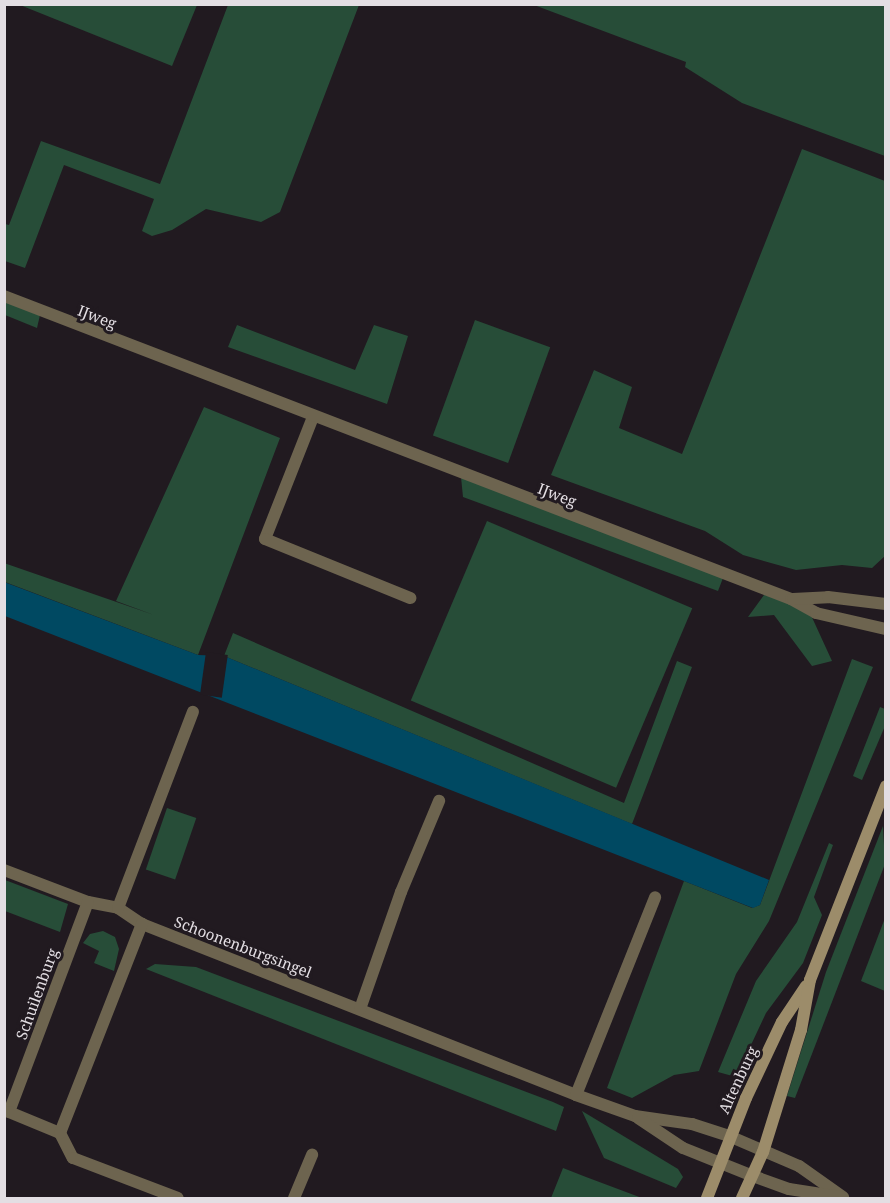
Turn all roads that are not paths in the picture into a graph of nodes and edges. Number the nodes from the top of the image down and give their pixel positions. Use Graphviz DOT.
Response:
graph roads {
  1 [pos="4,297"];
  2 [pos="313,417"];
  3 [pos="410,598"];
  4 [pos="791,599"];
  5 [pos="885,604"];
  6 [pos="885,629"];
  7 [pos="193,712"];
  8 [pos="885,786"];
  9 [pos="439,801"];
  10 [pos="4,870"];
  11 [pos="655,897"];
  12 [pos="88,902"];
  13 [pos="118,908"];
  14 [pos="142,924"];
  15 [pos="810,980"];
  16 [pos="360,1009"];
  17 [pos="576,1095"];
  18 [pos="7,1113"];
  19 [pos="636,1116"];
  20 [pos="60,1133"];
  21 [pos="729,1136"];
  22 [pos="763,1152"];
  23 [pos="312,1155"];
  24 [pos="720,1161"];
  25 [pos="753,1176"];
  26 [pos="178,1198"];
  27 [pos="294,1198"];
  28 [pos="707,1198"];
  29 [pos="742,1198"];
  30 [pos="845,1198"];
  1 -- 2 [label="street, IJweg"];
  2 -- 3 [label="street"];
  2 -- 4 [label="street, IJweg"];
  4 -- 5 [label="street, IJweg"];
  4 -- 6 [label="street, IJweg"];
  7 -- 13 [label="street"];
  8 -- 15 [label="main road, Altenburg"];
  9 -- 16 [label="street"];
  10 -- 12 [label="street, Schoonenburgsingel"];
  11 -- 17 [label="street"];
  12 -- 13 [label="street, Schoonenburgsingel"];
  12 -- 18 [label="street, Schuilenburg"];
  13 -- 14 [label="street, Schoonenburgsingel"];
  14 -- 16 [label="street, Schoonenburgsingel"];
  14 -- 20 [label="street"];
  15 -- 21 [label="main road, Altenburg"];
  15 -- 22 [label="main road, Altenburg"];
  16 -- 17 [label="street, Schoonenburgsingel"];
  17 -- 19 [label="street, Schoonenburgsingel"];
  18 -- 20 [label="street, Schuilenburg"];
  19 -- 21 [label="street, Schoonenburgsingel"];
  19 -- 24 [label="street, Schoonenburgsingel"];
  20 -- 26 [label="street"];
  21 -- 22 [label="street, Schoonenburgsingel"];
  21 -- 24 [label="main road, Altenburg"];
  22 -- 25 [label="main road, Altenburg"];
  22 -- 30 [label="street, Schoonenburgsingel"];
  23 -- 27 [label="street"];
  24 -- 25 [label="street, Schoonenburgsingel"];
  24 -- 28 [label="main road, Altenburg"];
  25 -- 29 [label="main road, Altenburg"];
  25 -- 30 [label="street, Schoonenburgsingel"];
}
